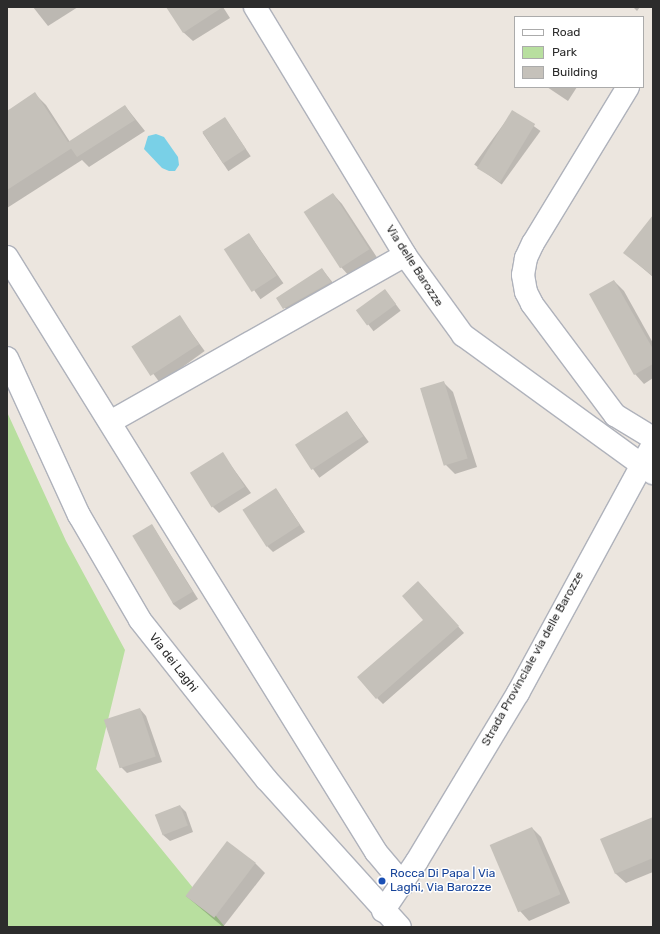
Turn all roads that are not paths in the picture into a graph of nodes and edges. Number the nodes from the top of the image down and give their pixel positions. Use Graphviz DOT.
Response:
graph roads {
  1 [pos="255,7"];
  2 [pos="627,88"];
  3 [pos="405,255"];
  4 [pos="7,257"];
  5 [pos="7,358"];
  6 [pos="110,422"];
  7 [pos="653,438"];
  8 [pos="653,444"];
  9 [pos="647,468"];
  10 [pos="403,884"];
  11 [pos="383,911"];
  12 [pos="400,927"];
  1 -- 3 [label="street, Via delle Barozze"];
  2 -- 7 [label="street"];
  3 -- 6 [label="street"];
  3 -- 9 [label="street, Via delle Barozze"];
  4 -- 6 [label="street"];
  5 -- 11 [label="street, Via dei Laghi"];
  6 -- 10 [label="street"];
  8 -- 9 [label="street, Strada Provinciale via delle Barozze"];
  9 -- 10 [label="street, Strada Provinciale via delle Barozze"];
  10 -- 11 [label="street, Strada Provinciale via delle Barozze"];
  11 -- 12 [label="street, Via dei Laghi"];
}
